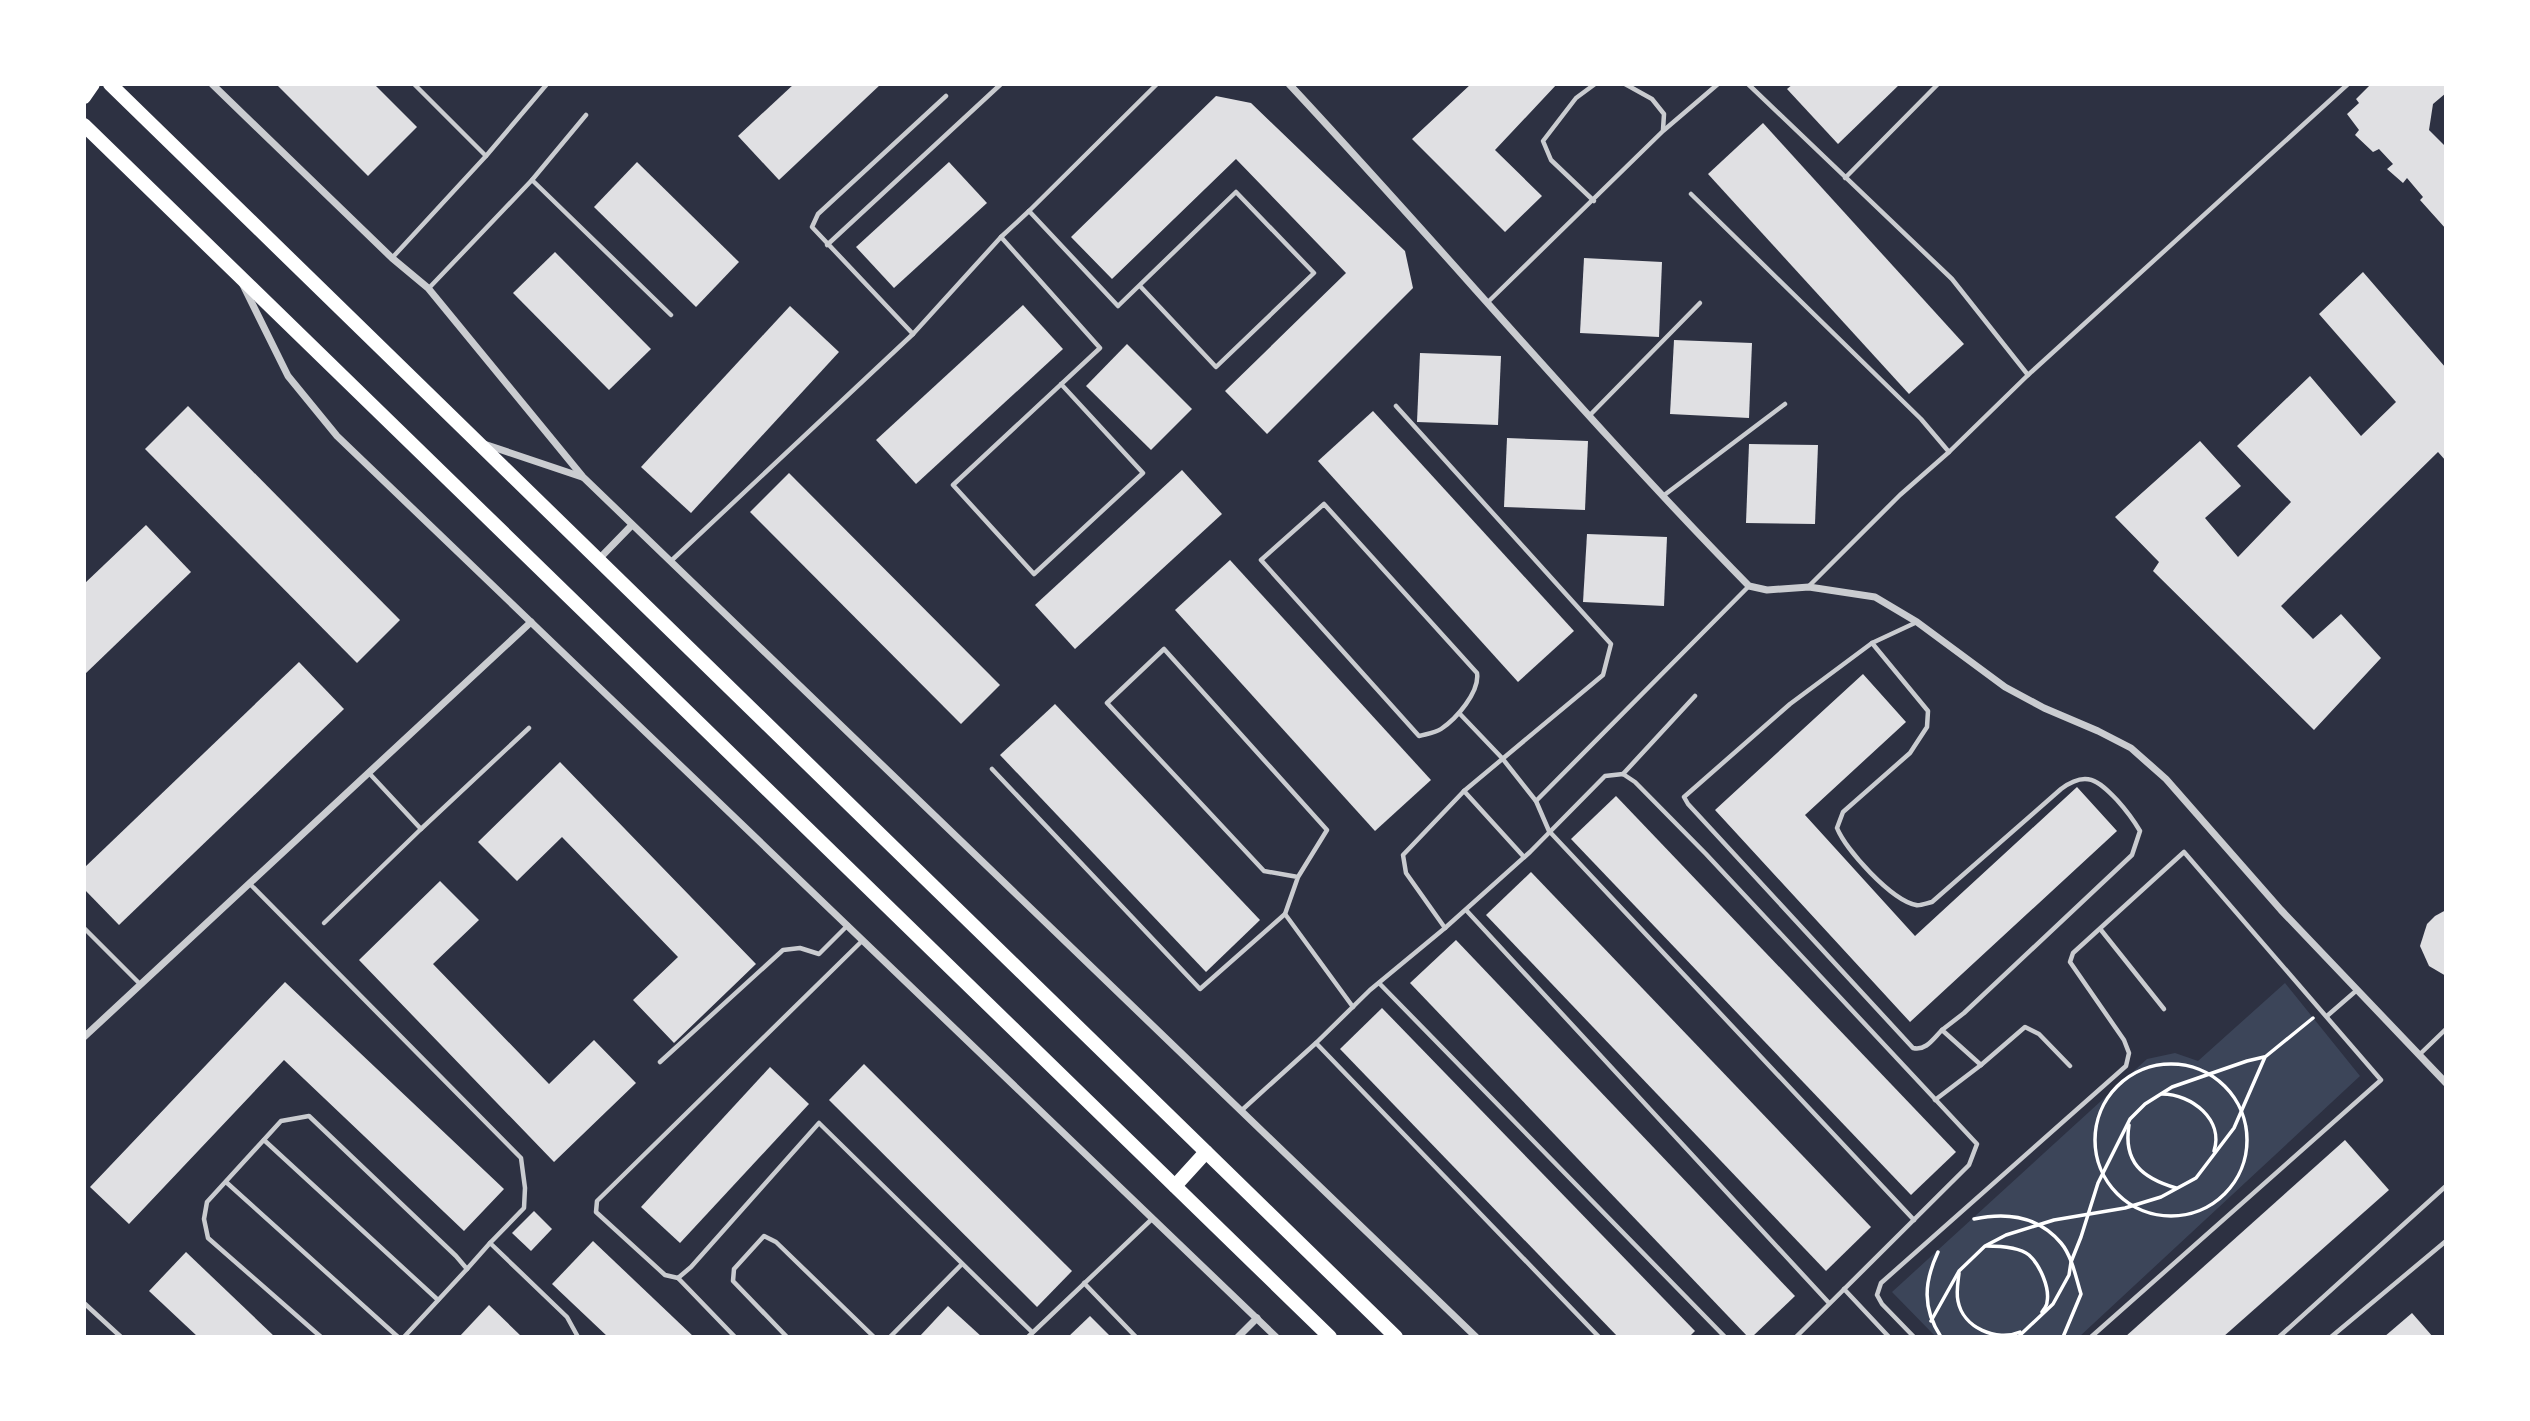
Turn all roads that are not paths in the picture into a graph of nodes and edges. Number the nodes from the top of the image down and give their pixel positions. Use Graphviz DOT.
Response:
graph roads {
  1 [pos="93,84"];
  2 [pos="110,84"];
  3 [pos="212,84"];
  4 [pos="414,84"];
  5 [pos="547,84"];
  6 [pos="1001,84"];
  7 [pos="1157,84"];
  8 [pos="1289,84"];
  9 [pos="1595,84"];
  10 [pos="1625,84"];
  11 [pos="1718,84"];
  12 [pos="1748,84"];
  13 [pos="1938,84"];
  14 [pos="2348,84"];
  15 [pos="946,96"];
  16 [pos="84,97"];
  17 [pos="586,114"];
  18 [pos="84,125"];
  19 [pos="1663,131"];
  20 [pos="486,156"];
  21 [pos="1845,178"];
  22 [pos="532,180"];
  23 [pos="1690,194"];
  24 [pos="1594,201"];
  25 [pos="1029,211"];
  26 [pos="1001,237"];
  27 [pos="827,245"];
  28 [pos="392,258"];
  29 [pos="240,278"];
  30 [pos="1140,286"];
  31 [pos="428,288"];
  32 [pos="1488,302"];
  33 [pos="1700,303"];
  34 [pos="671,315"];
  35 [pos="913,334"];
  36 [pos="2028,375"];
  37 [pos="1062,384"];
  38 [pos="1785,404"];
  39 [pos="1396,406"];
  40 [pos="1590,415"];
  41 [pos="474,441"];
  42 [pos="1949,452"];
  43 [pos="583,478"];
  44 [pos="1662,497"];
  45 [pos="632,525"];
  46 [pos="597,560"];
  47 [pos="671,562"];
  48 [pos="1749,586"];
  49 [pos="1809,587"];
  50 [pos="531,622"];
  51 [pos="1917,622"];
  52 [pos="1872,643"];
  53 [pos="1695,696"];
  54 [pos="1460,714"];
  55 [pos="529,728"];
  56 [pos="1502,758"];
  57 [pos="992,769"];
  58 [pos="368,772"];
  59 [pos="1623,774"];
  60 [pos="1464,791"];
  61 [pos="1536,801"];
  62 [pos="421,829"];
  63 [pos="1549,831"];
  64 [pos="1524,858"];
  65 [pos="1298,877"];
  66 [pos="249,883"];
  67 [pos="1466,910"];
  68 [pos="1285,914"];
  69 [pos="324,923"];
  70 [pos="848,925"];
  71 [pos="84,928"];
  72 [pos="1445,928"];
  73 [pos="2101,930"];
  74 [pos="863,939"];
  75 [pos="1379,983"];
  76 [pos="140,984"];
  77 [pos="2357,990"];
  78 [pos="1353,1007"];
  79 [pos="2164,1009"];
  80 [pos="2327,1016"];
  81 [pos="2446,1028"];
  82 [pos="1942,1030"];
  83 [pos="84,1037"];
  84 [pos="1316,1043"];
  85 [pos="2418,1056"];
  86 [pos="660,1062"];
  87 [pos="1982,1065"];
  88 [pos="2070,1066"];
  89 [pos="2446,1083"];
  90 [pos="1935,1100"];
  91 [pos="1242,1110"];
  92 [pos="264,1140"];
  93 [pos="1206,1152"];
  94 [pos="226,1182"];
  95 [pos="1175,1186"];
  96 [pos="2446,1186"];
  97 [pos="1153,1218"];
  98 [pos="1914,1220"];
  99 [pos="2446,1241"];
  100 [pos="490,1242"];
  101 [pos="962,1264"];
  102 [pos="467,1269"];
  103 [pos="678,1278"];
  104 [pos="1084,1283"];
  105 [pos="1844,1289"];
  106 [pos="438,1300"];
  107 [pos="84,1303"];
  108 [pos="1829,1303"];
  109 [pos="1256,1318"];
  110 [pos="1030,1335"];
  111 [pos="121,1337"];
  112 [pos="321,1337"];
  113 [pos="398,1337"];
  114 [pos="404,1337"];
  115 [pos="578,1337"];
  116 [pos="735,1337"];
  117 [pos="787,1337"];
  118 [pos="874,1337"];
  119 [pos="890,1337"];
  120 [pos="1136,1337"];
  121 [pos="1238,1337"];
  122 [pos="1276,1337"];
  123 [pos="1330,1337"];
  124 [pos="1396,1337"];
  125 [pos="1476,1337"];
  126 [pos="1599,1337"];
  127 [pos="1725,1337"];
  128 [pos="1796,1337"];
  129 [pos="1889,1337"];
  130 [pos="1914,1337"];
  131 [pos="2091,1337"];
  132 [pos="2278,1337"];
  133 [pos="2331,1337"];
  1 -- 16 [label="main road"];
  2 -- 41 [label="main road"];
  3 -- 28 [label="street"];
  4 -- 20 [label="lane"];
  5 -- 20 [label="lane"];
  6 -- 27 [label="lane"];
  7 -- 25 [label="lane"];
  8 -- 32 [label="street"];
  9 -- 24 [label="lane"];
  10 -- 19 [label="lane"];
  11 -- 19 [label="lane"];
  12 -- 21 [label="lane"];
  13 -- 21 [label="lane"];
  14 -- 36 [label="lane"];
  15 -- 27 [label="lane"];
  17 -- 22 [label="lane"];
  18 -- 29 [label="main road"];
  19 -- 24 [label="lane"];
  20 -- 28 [label="lane"];
  21 -- 36 [label="lane"];
  22 -- 31 [label="lane"];
  22 -- 34 [label="lane"];
  23 -- 42 [label="lane"];
  24 -- 32 [label="lane"];
  25 -- 26 [label="lane"];
  25 -- 30 [label="lane"];
  26 -- 35 [label="lane"];
  26 -- 37 [label="lane"];
  27 -- 35 [label="lane"];
  28 -- 31 [label="street"];
  29 -- 50 [label="street"];
  29 -- 95 [label="main road"];
  30 -- 30 [label="lane"];
  31 -- 43 [label="street"];
  32 -- 40 [label="street"];
  33 -- 40 [label="lane"];
  35 -- 47 [label="lane"];
  36 -- 42 [label="lane"];
  37 -- 37 [label="lane"];
  38 -- 44 [label="lane"];
  39 -- 56 [label="lane"];
  40 -- 44 [label="street"];
  41 -- 43 [label="street"];
  41 -- 46 [label="main road"];
  42 -- 49 [label="lane"];
  43 -- 45 [label="street"];
  44 -- 48 [label="street"];
  45 -- 46 [label="street"];
  45 -- 47 [label="street"];
  46 -- 93 [label="main road"];
  47 -- 91 [label="street"];
  48 -- 49 [label="street"];
  48 -- 61 [label="lane"];
  49 -- 51 [label="street"];
  50 -- 58 [label="street"];
  50 -- 70 [label="street"];
  51 -- 52 [label="lane"];
  51 -- 77 [label="street"];
  52 -- 82 [label="lane"];
  52 -- 82 [label="lane"];
  53 -- 59 [label="lane"];
  54 -- 54 [label="lane"];
  54 -- 56 [label="lane"];
  55 -- 62 [label="lane"];
  56 -- 60 [label="lane"];
  56 -- 61 [label="lane"];
  57 -- 68 [label="lane"];
  58 -- 62 [label="lane"];
  58 -- 66 [label="street"];
  59 -- 63 [label="lane"];
  59 -- 90 [label="lane"];
  60 -- 64 [label="lane"];
  60 -- 72 [label="lane"];
  61 -- 63 [label="lane"];
  62 -- 69 [label="lane"];
  63 -- 64 [label="lane"];
  63 -- 98 [label="lane"];
  64 -- 67 [label="lane"];
  65 -- 65 [label="lane"];
  65 -- 68 [label="lane"];
  66 -- 76 [label="street"];
  66 -- 100 [label="lane"];
  67 -- 72 [label="lane"];
  67 -- 108 [label="lane"];
  68 -- 78 [label="lane"];
  70 -- 74 [label="street"];
  70 -- 86 [label="lane"];
  71 -- 76 [label="lane"];
  72 -- 75 [label="lane"];
  73 -- 79 [label="lane"];
  73 -- 80 [label="lane"];
  73 -- 130 [label="lane"];
  74 -- 97 [label="street"];
  74 -- 103 [label="lane"];
  75 -- 78 [label="lane"];
  75 -- 127 [label="lane"];
  76 -- 83 [label="street"];
  77 -- 80 [label="lane"];
  77 -- 85 [label="street"];
  78 -- 84 [label="lane"];
  80 -- 131 [label="lane"];
  81 -- 85 [label="lane"];
  82 -- 87 [label="lane"];
  84 -- 91 [label="lane"];
  84 -- 126 [label="lane"];
  85 -- 89 [label="street"];
  87 -- 88 [label="lane"];
  87 -- 90 [label="lane"];
  90 -- 98 [label="lane"];
  91 -- 125 [label="street"];
  92 -- 94 [label="lane"];
  92 -- 102 [label="lane"];
  92 -- 106 [label="lane"];
  93 -- 95 [label="main road"];
  93 -- 124 [label="main road"];
  94 -- 112 [label="lane"];
  94 -- 113 [label="lane"];
  95 -- 123 [label="main road"];
  96 -- 132 [label="lane"];
  97 -- 104 [label="lane"];
  97 -- 109 [label="street"];
  98 -- 105 [label="lane"];
  99 -- 133 [label="lane"];
  100 -- 102 [label="lane"];
  100 -- 115 [label="lane"];
  101 -- 103 [label="lane"];
  101 -- 110 [label="lane"];
  101 -- 119 [label="lane"];
  102 -- 106 [label="lane"];
  103 -- 116 [label="lane"];
  104 -- 110 [label="lane"];
  104 -- 120 [label="lane"];
  105 -- 108 [label="lane"];
  105 -- 129 [label="lane"];
  106 -- 114 [label="lane"];
  107 -- 111 [label="lane"];
  108 -- 128 [label="lane"];
  109 -- 121 [label="street"];
  109 -- 122 [label="street"];
  117 -- 118 [label="lane"];
}
